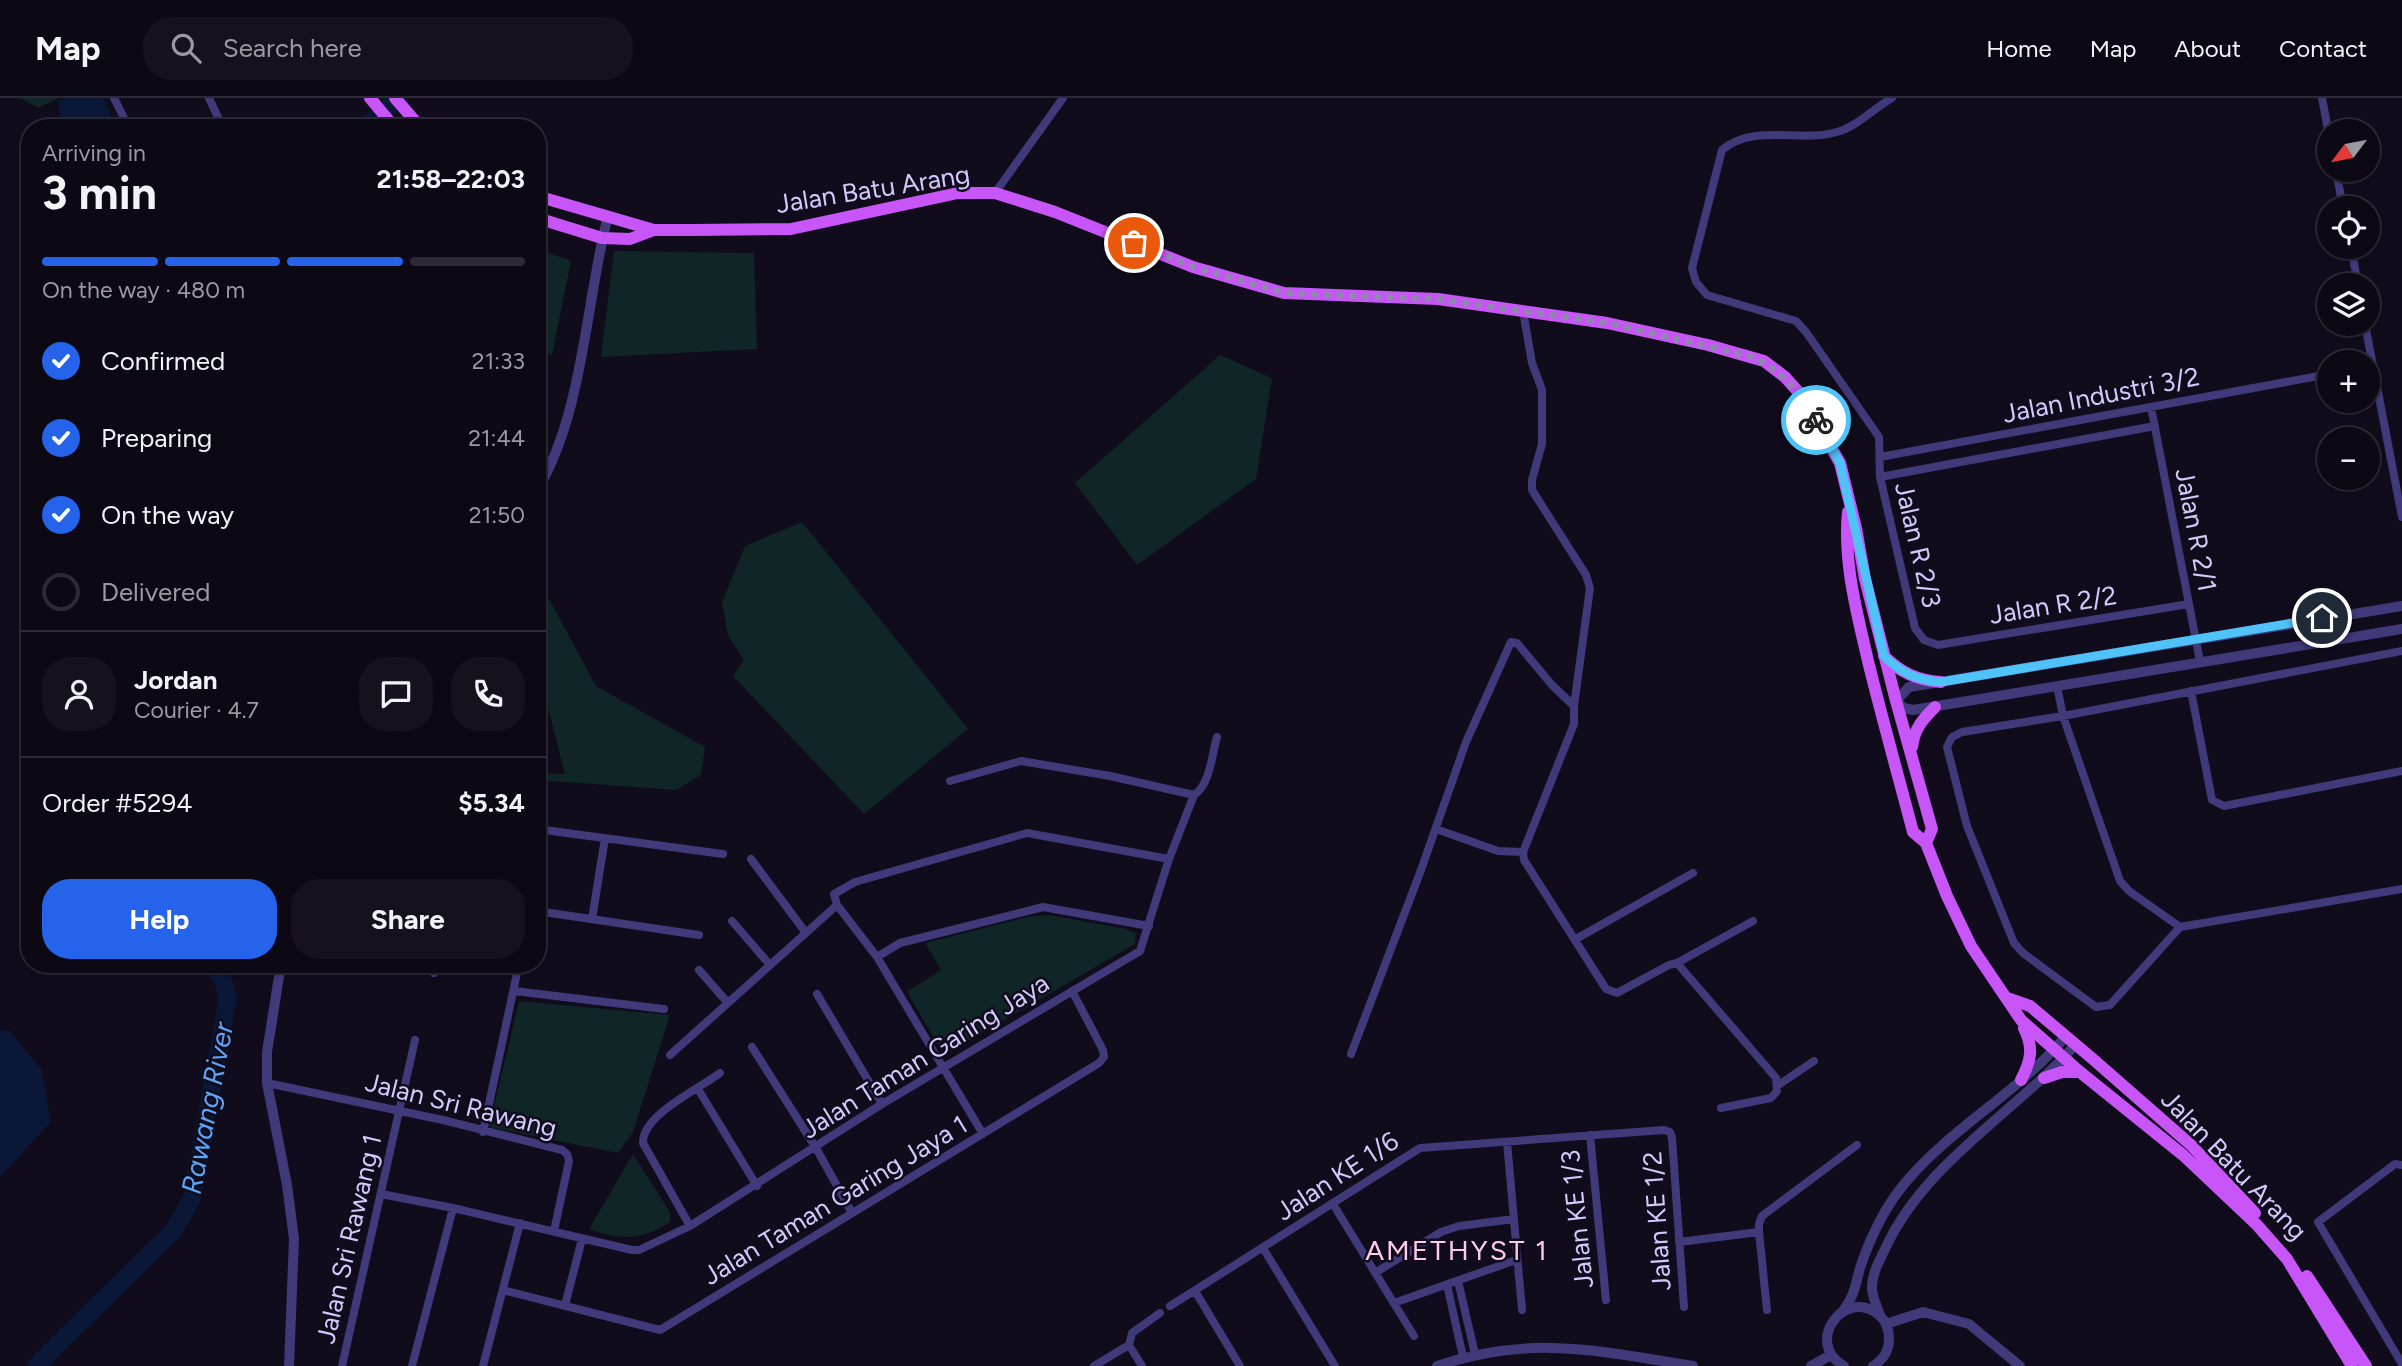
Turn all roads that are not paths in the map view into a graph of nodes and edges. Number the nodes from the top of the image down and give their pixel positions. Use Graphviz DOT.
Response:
graph roads {
  1 [pos="114,98"];
  2 [pos="209,98"];
  3 [pos="370,98"];
  4 [pos="396,98"];
  5 [pos="1063,98"];
  6 [pos="1892,98"];
  7 [pos="2322,98"];
  8 [pos="124,119"];
  9 [pos="219,119"];
  10 [pos="388,119"];
  11 [pos="414,119"];
  12 [pos="2326,119"];
  13 [pos="995,193"];
  14 [pos="546,199"];
  15 [pos="608,216"];
  16 [pos="546,222"];
  17 [pos="654,230"];
  18 [pos="602,238"];
  19 [pos="1523,311"];
  20 [pos="2317,376"];
  21 [pos="2151,407"];
  22 [pos="2380,410"];
  23 [pos="2155,426"];
  24 [pos="1880,457"];
  25 [pos="546,472"];
  26 [pos="1880,477"];
  27 [pos="1849,505"];
  28 [pos="2402,517"];
  29 [pos="2189,604"];
  30 [pos="2402,606"];
  31 [pos="2402,629"];
  32 [pos="2195,638"];
  33 [pos="1924,640"];
  34 [pos="2402,651"];
  35 [pos="1884,656"];
  36 [pos="2200,662"];
  37 [pos="1941,682"];
  38 [pos="1874,683"];
  39 [pos="2057,686"];
  40 [pos="2190,691"];
  41 [pos="1896,701"];
  42 [pos="1574,706"];
  43 [pos="1935,707"];
  44 [pos="2063,716"];
  45 [pos="1885,728"];
  46 [pos="1217,737"];
  47 [pos="1912,755"];
  48 [pos="2402,771"];
  49 [pos="950,781"];
  50 [pos="1194,795"];
  51 [pos="1436,829"];
  52 [pos="546,830"];
  53 [pos="605,838"];
  54 [pos="1926,844"];
  55 [pos="1523,852"];
  56 [pos="723,855"];
  57 [pos="751,859"];
  58 [pos="1169,859"];
  59 [pos="1693,873"];
  60 [pos="2402,889"];
  61 [pos="837,905"];
  62 [pos="546,912"];
  63 [pos="592,919"];
  64 [pos="732,921"];
  65 [pos="1753,921"];
  66 [pos="1149,926"];
  67 [pos="2180,927"];
  68 [pos="806,933"];
  69 [pos="699,935"];
  70 [pos="1576,939"];
  71 [pos="877,957"];
  72 [pos="1677,963"];
  73 [pos="770,965"];
  74 [pos="699,970"];
  75 [pos="280,973"];
  76 [pos="517,973"];
  77 [pos="514,991"];
  78 [pos="1072,991"];
  79 [pos="817,994"];
  80 [pos="2007,998"];
  81 [pos="728,1003"];
  82 [pos="664,1009"];
  83 [pos="2021,1020"];
  84 [pos="415,1040"];
  85 [pos="2071,1040"];
  86 [pos="752,1047"];
  87 [pos="1351,1054"];
  88 [pos="2059,1054"];
  89 [pos="670,1055"];
  90 [pos="1814,1061"];
  91 [pos="943,1067"];
  92 [pos="2080,1072"];
  93 [pos="720,1073"];
  94 [pos="2045,1078"];
  95 [pos="2021,1080"];
  96 [pos="267,1083"];
  97 [pos="1777,1086"];
  98 [pos="698,1089"];
  99 [pos="882,1104"];
  100 [pos="1721,1108"];
  101 [pos="400,1110"];
  102 [pos="483,1132"];
  103 [pos="1670,1132"];
  104 [pos="984,1134"];
  105 [pos="1590,1135"];
  106 [pos="1507,1142"];
  107 [pos="1857,1145"];
  108 [pos="816,1148"];
  109 [pos="2402,1165"];
  110 [pos="757,1186"];
  111 [pos="381,1194"];
  112 [pos="1333,1204"];
  113 [pos="453,1208"];
  114 [pos="852,1213"];
  115 [pos="1514,1219"];
  116 [pos="520,1223"];
  117 [pos="690,1226"];
  118 [pos="554,1231"];
  119 [pos="1759,1233"];
  120 [pos="582,1239"];
  121 [pos="1679,1242"];
  122 [pos="1263,1248"];
  123 [pos="1516,1260"];
  124 [pos="1375,1273"];
  125 [pos="1458,1281"];
  126 [pos="1447,1285"];
  127 [pos="503,1290"];
  128 [pos="1195,1291"];
  129 [pos="1606,1300"];
  130 [pos="1394,1303"];
  131 [pos="565,1305"];
  132 [pos="1170,1306"];
  133 [pos="1684,1307"];
  134 [pos="1522,1310"];
  135 [pos="1767,1310"];
  136 [pos="1843,1311"];
  137 [pos="1160,1313"];
  138 [pos="1883,1320"];
  139 [pos="1414,1336"];
  140 [pos="1129,1345"];
  141 [pos="1475,1354"];
  142 [pos="1831,1355"];
  143 [pos="1464,1357"];
  144 [pos="2402,1364"];
  145 [pos="289,1366"];
  146 [pos="342,1366"];
  147 [pos="412,1366"];
  148 [pos="483,1366"];
  149 [pos="1094,1366"];
  150 [pos="1142,1366"];
  151 [pos="1240,1366"];
  152 [pos="1335,1366"];
  153 [pos="1437,1366"];
  154 [pos="1693,1366"];
  155 [pos="1811,1366"];
  156 [pos="1844,1366"];
  157 [pos="1874,1366"];
  158 [pos="2020,1366"];
  159 [pos="2352,1366"];
  160 [pos="2367,1366"];
  1 -- 8 [label="street"];
  2 -- 9 [label="street"];
  3 -- 10 [label="main road"];
  4 -- 11 [label="main road"];
  5 -- 13 [label="street"];
  6 -- 24 [label="street, Jalan R 2/3"];
  7 -- 12 [label="street"];
  13 -- 17 [label="main road, Jalan Batu Arang"];
  13 -- 19 [label="main road, Jalan Batu Arang"];
  14 -- 15 [label="main road, Jalan Batu Arang"];
  15 -- 17 [label="main road, Jalan Batu Arang"];
  15 -- 18 [label="street"];
  16 -- 18 [label="main road, Jalan Batu Arang"];
  17 -- 18 [label="main road, Jalan Batu Arang"];
  18 -- 25 [label="street"];
  19 -- 27 [label="main road, Jalan Batu Arang"];
  19 -- 42 [label="street"];
  20 -- 21 [label="street, Jalan Industri 3/2"];
  21 -- 23 [label="street, Jalan R 2/1"];
  21 -- 24 [label="street, Jalan Industri 3/2"];
  22 -- 28 [label="street"];
  23 -- 26 [label="street"];
  23 -- 29 [label="street, Jalan R 2/1"];
  24 -- 26 [label="street, Jalan R 2/3"];
  26 -- 33 [label="street, Jalan R 2/3"];
  27 -- 35 [label="main road, Jalan Batu Arang"];
  27 -- 38 [label="main road"];
  29 -- 32 [label="street, Jalan R 2/1"];
  29 -- 33 [label="street, Jalan R 2/2"];
  30 -- 32 [label="street"];
  31 -- 36 [label="street"];
  32 -- 36 [label="street, Jalan R 2/1"];
  32 -- 37 [label="street"];
  34 -- 40 [label="street"];
  35 -- 37 [label="main road"];
  35 -- 41 [label="main road, Jalan Batu Arang"];
  36 -- 39 [label="street"];
  37 -- 41 [label="street"];
  38 -- 41 [label="main road"];
  38 -- 45 [label="main road"];
  39 -- 43 [label="street"];
  39 -- 44 [label="street"];
  40 -- 44 [label="street"];
  40 -- 48 [label="street"];
  41 -- 43 [label="street"];
  41 -- 45 [label="main road"];
  41 -- 47 [label="main road, Jalan Batu Arang"];
  42 -- 51 [label="street"];
  42 -- 55 [label="street"];
  43 -- 47 [label="main road"];
  44 -- 67 [label="street"];
  44 -- 67 [label="street"];
  45 -- 54 [label="main road"];
  46 -- 50 [label="street, Jalan Taman Garing Jaya"];
  47 -- 54 [label="main road, Jalan Batu Arang"];
  49 -- 50 [label="street"];
  50 -- 58 [label="street, Jalan Taman Garing Jaya"];
  51 -- 55 [label="street"];
  51 -- 87 [label="street"];
  52 -- 53 [label="street"];
  53 -- 56 [label="street"];
  53 -- 63 [label="street"];
  54 -- 80 [label="main road, Jalan Batu Arang"];
  55 -- 70 [label="street"];
  57 -- 68 [label="street"];
  58 -- 61 [label="street"];
  58 -- 66 [label="street, Jalan Taman Garing Jaya"];
  59 -- 70 [label="street"];
  60 -- 67 [label="street"];
  61 -- 68 [label="street"];
  61 -- 71 [label="street"];
  62 -- 63 [label="street"];
  63 -- 69 [label="street"];
  64 -- 73 [label="street"];
  65 -- 72 [label="street"];
  66 -- 71 [label="street"];
  66 -- 78 [label="street, Jalan Taman Garing Jaya"];
  68 -- 73 [label="street"];
  70 -- 72 [label="street"];
  71 -- 91 [label="street"];
  72 -- 97 [label="street"];
  73 -- 81 [label="street"];
  74 -- 81 [label="street"];
  75 -- 96 [label="street"];
  76 -- 77 [label="street"];
  77 -- 82 [label="street"];
  77 -- 102 [label="street"];
  78 -- 91 [label="street, Jalan Taman Garing Jaya"];
  78 -- 104 [label="street, Jalan Taman Garing Jaya 1"];
  79 -- 99 [label="street"];
  80 -- 83 [label="main road, Jalan Batu Arang"];
  80 -- 85 [label="main road, Jalan Batu Arang"];
  81 -- 89 [label="street"];
  83 -- 88 [label="main road, Jalan Batu Arang"];
  83 -- 95 [label="main road"];
  84 -- 101 [label="street, Jalan Sri Rawang 1"];
  85 -- 88 [label="street"];
  85 -- 160 [label="main road, Jalan Batu Arang"];
  86 -- 108 [label="street"];
  88 -- 92 [label="main road, Jalan Batu Arang"];
  88 -- 94 [label="street"];
  88 -- 95 [label="street"];
  90 -- 97 [label="street"];
  91 -- 99 [label="street, Jalan Taman Garing Jaya"];
  91 -- 104 [label="street"];
  92 -- 94 [label="main road"];
  92 -- 159 [label="main road, Jalan Batu Arang"];
  93 -- 98 [label="street"];
  94 -- 138 [label="street"];
  95 -- 136 [label="street"];
  96 -- 101 [label="street, Jalan Sri Rawang"];
  96 -- 145 [label="street"];
  97 -- 100 [label="street"];
  98 -- 110 [label="street"];
  98 -- 117 [label="street"];
  99 -- 108 [label="street, Jalan Taman Garing Jaya"];
  101 -- 102 [label="street, Jalan Sri Rawang"];
  101 -- 111 [label="street, Jalan Sri Rawang 1"];
  102 -- 118 [label="street, Jalan Sri Rawang"];
  103 -- 105 [label="street, Jalan KE 1/6"];
  103 -- 121 [label="street, Jalan KE 1/2"];
  104 -- 114 [label="street, Jalan Taman Garing Jaya 1"];
  105 -- 106 [label="street, Jalan KE 1/6"];
  105 -- 129 [label="street, Jalan KE 1/3"];
  106 -- 112 [label="street, Jalan KE 1/6"];
  106 -- 115 [label="street"];
  107 -- 119 [label="street"];
  108 -- 110 [label="street, Jalan Taman Garing Jaya"];
  108 -- 114 [label="street"];
  109 -- 144 [label="street"];
  110 -- 117 [label="street, Jalan Taman Garing Jaya"];
  111 -- 113 [label="street, Jalan Taman Garing Jaya"];
  111 -- 146 [label="street, Jalan Sri Rawang 1"];
  112 -- 122 [label="street, Jalan KE 1/6"];
  112 -- 124 [label="street"];
  113 -- 116 [label="street, Jalan Taman Garing Jaya"];
  113 -- 147 [label="street"];
  114 -- 131 [label="street, Jalan Taman Garing Jaya 1"];
  115 -- 123 [label="street"];
  115 -- 124 [label="street"];
  116 -- 118 [label="street, Jalan Taman Garing Jaya"];
  116 -- 127 [label="street"];
  117 -- 120 [label="street, Jalan Taman Garing Jaya"];
  118 -- 120 [label="street, Jalan Taman Garing Jaya"];
  119 -- 121 [label="street"];
  119 -- 135 [label="street"];
  120 -- 131 [label="street"];
  121 -- 133 [label="street, Jalan KE 1/2"];
  122 -- 128 [label="street, Jalan KE 1/6"];
  122 -- 152 [label="street"];
  123 -- 125 [label="street"];
  123 -- 134 [label="street"];
  124 -- 130 [label="street"];
  125 -- 126 [label="street"];
  125 -- 141 [label="street"];
  126 -- 130 [label="street"];
  126 -- 143 [label="street"];
  127 -- 131 [label="street, Jalan Taman Garing Jaya 1"];
  127 -- 148 [label="street"];
  128 -- 132 [label="street, Jalan KE 1/6"];
  128 -- 151 [label="street"];
  130 -- 139 [label="street"];
  136 -- 138 [label="street"];
  136 -- 142 [label="street"];
  137 -- 140 [label="street"];
  138 -- 157 [label="street"];
  138 -- 158 [label="street"];
  140 -- 149 [label="street"];
  140 -- 150 [label="street"];
  141 -- 143 [label="street"];
  141 -- 154 [label="street"];
  142 -- 155 [label="street"];
  142 -- 156 [label="street"];
  143 -- 153 [label="street"];
}
